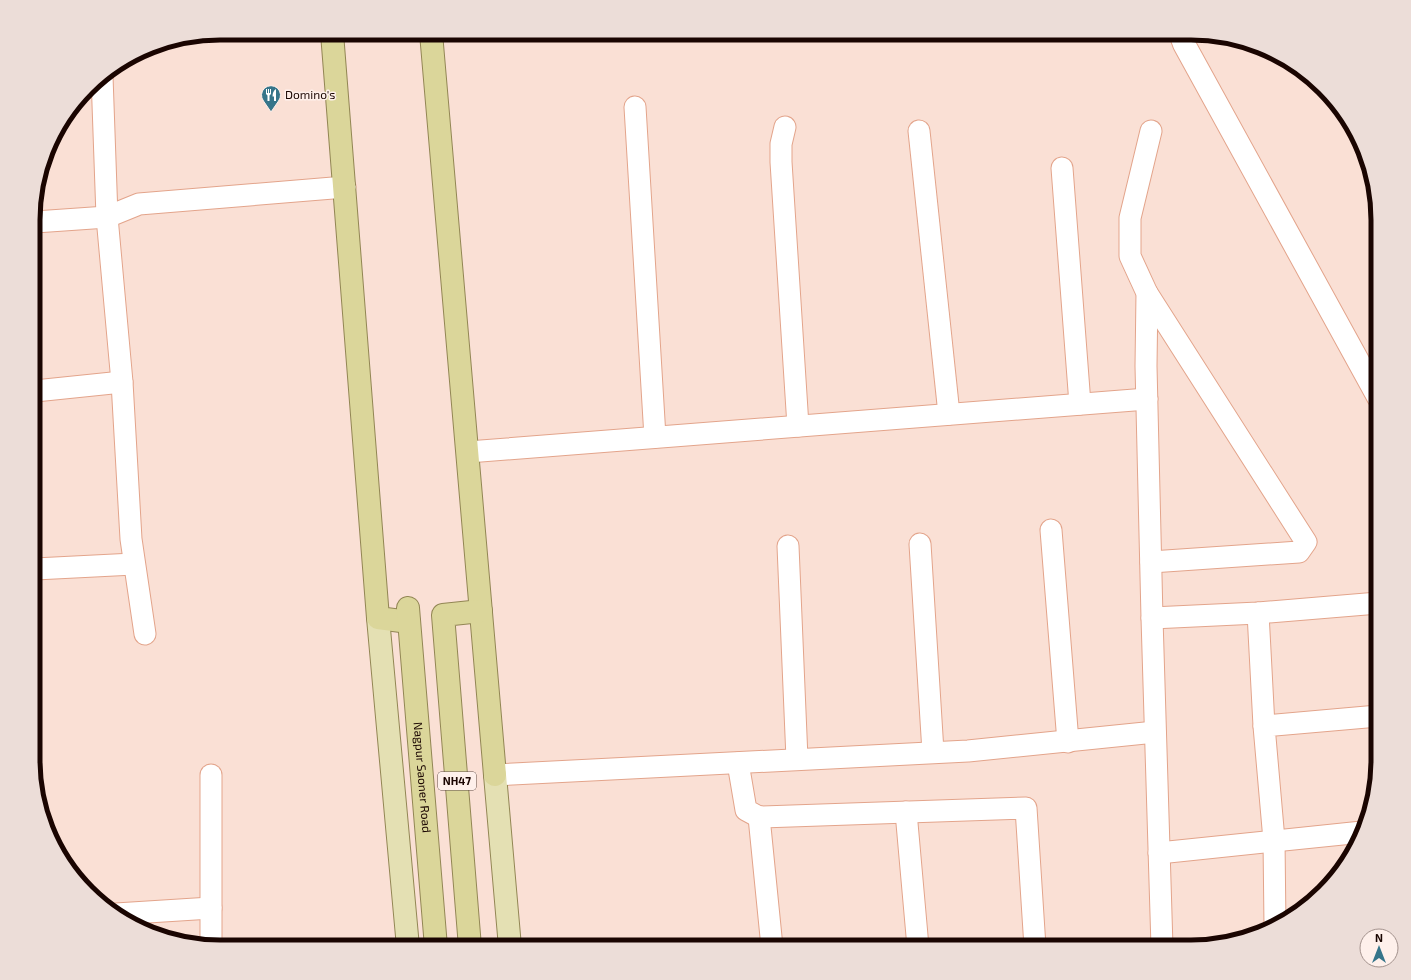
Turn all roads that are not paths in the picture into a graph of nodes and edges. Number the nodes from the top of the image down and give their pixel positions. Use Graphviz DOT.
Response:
graph roads {
  1 [pos="333,40"];
  2 [pos="432,40"];
  3 [pos="1184,40"];
  4 [pos="102,84"];
  5 [pos="635,107"];
  6 [pos="785,127"];
  7 [pos="1151,130"];
  8 [pos="919,131"];
  9 [pos="1062,168"];
  10 [pos="345,187"];
  11 [pos="107,218"];
  12 [pos="40,222"];
  13 [pos="1147,293"];
  14 [pos="122,382"];
  15 [pos="1371,384"];
  16 [pos="40,390"];
  17 [pos="1147,398"];
  18 [pos="1080,404"];
  19 [pos="949,414"];
  20 [pos="798,426"];
  21 [pos="656,437"];
  22 [pos="468,452"];
  23 [pos="1051,530"];
  24 [pos="920,544"];
  25 [pos="788,546"];
  26 [pos="1151,562"];
  27 [pos="134,564"];
  28 [pos="40,569"];
  29 [pos="1371,604"];
  30 [pos="481,611"];
  31 [pos="1258,613"];
  32 [pos="378,618"];
  33 [pos="1152,618"];
  34 [pos="145,634"];
  35 [pos="1371,717"];
  36 [pos="1264,726"];
  37 [pos="1155,732"];
  38 [pos="1068,742"];
  39 [pos="933,752"];
  40 [pos="797,759"];
  41 [pos="738,763"];
  42 [pos="211,775"];
  43 [pos="495,775"];
  44 [pos="906,812"];
  45 [pos="759,817"];
  46 [pos="1355,833"];
  47 [pos="1274,840"];
  48 [pos="1159,853"];
  49 [pos="211,908"];
  50 [pos="126,913"];
  51 [pos="1275,919"];
  52 [pos="211,940"];
  53 [pos="407,940"];
  54 [pos="435,940"];
  55 [pos="469,940"];
  56 [pos="509,940"];
  57 [pos="771,940"];
  58 [pos="917,940"];
  59 [pos="1035,940"];
  60 [pos="1162,940"];
  1 -- 10 [label="highway"];
  2 -- 22 [label="highway"];
  3 -- 15 [label="street"];
  4 -- 11 [label="street"];
  5 -- 21 [label="street"];
  6 -- 20 [label="street"];
  7 -- 13 [label="street"];
  8 -- 19 [label="street"];
  9 -- 18 [label="street"];
  10 -- 11 [label="street"];
  10 -- 32 [label="highway"];
  11 -- 12 [label="street"];
  11 -- 14 [label="street"];
  13 -- 17 [label="street"];
  13 -- 26 [label="street"];
  14 -- 16 [label="street"];
  14 -- 27 [label="street"];
  17 -- 18 [label="street"];
  17 -- 26 [label="street"];
  18 -- 19 [label="street"];
  19 -- 20 [label="street"];
  20 -- 21 [label="street"];
  21 -- 22 [label="street"];
  22 -- 30 [label="highway"];
  23 -- 38 [label="street"];
  24 -- 39 [label="street"];
  25 -- 40 [label="street"];
  26 -- 33 [label="street"];
  27 -- 28 [label="street"];
  27 -- 34 [label="street"];
  29 -- 31 [label="street"];
  30 -- 43 [label="highway"];
  30 -- 55 [label="highway, NH47"];
  31 -- 33 [label="street"];
  31 -- 36 [label="street"];
  32 -- 53 [label="main road"];
  32 -- 54 [label="highway, Nagpur Saoner Road / NH47"];
  33 -- 37 [label="street"];
  35 -- 36 [label="street"];
  36 -- 47 [label="street"];
  37 -- 38 [label="street"];
  37 -- 48 [label="street"];
  38 -- 39 [label="street"];
  39 -- 40 [label="street"];
  40 -- 41 [label="street"];
  41 -- 43 [label="street"];
  41 -- 45 [label="street"];
  42 -- 49 [label="street"];
  43 -- 56 [label="main road"];
  44 -- 45 [label="street"];
  44 -- 58 [label="street"];
  44 -- 59 [label="street"];
  45 -- 57 [label="street"];
  46 -- 47 [label="street"];
  47 -- 48 [label="street"];
  47 -- 51 [label="street"];
  48 -- 60 [label="street"];
  49 -- 50 [label="street"];
  49 -- 52 [label="street"];
}
